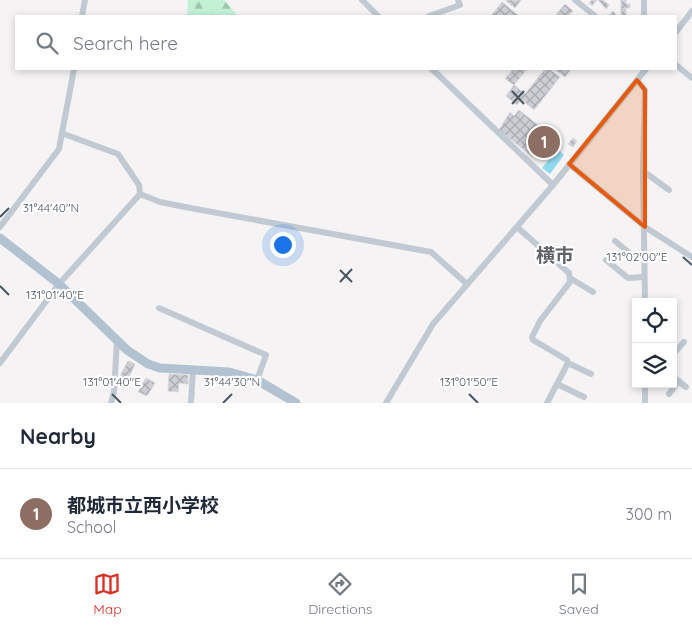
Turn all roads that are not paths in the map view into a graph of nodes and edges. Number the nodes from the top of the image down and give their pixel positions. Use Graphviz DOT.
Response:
graph roads {
  1 [pos="85,0"];
  2 [pos="362,0"];
  3 [pos="458,0"];
  4 [pos="574,0"];
  5 [pos="644,0"];
  6 [pos="692,11"];
  7 [pos="82,15"];
  8 [pos="377,15"];
  9 [pos="432,15"];
  10 [pos="594,15"];
  11 [pos="644,15"];
  12 [pos="677,31"];
  13 [pos="677,66"];
  14 [pos="74,70"];
  15 [pos="434,70"];
  16 [pos="645,70"];
  17 [pos="692,78"];
  18 [pos="637,80"];
  19 [pos="64,134"];
  20 [pos="569,164"];
  21 [pos="643,171"];
  22 [pos="552,185"];
  23 [pos="669,190"];
  24 [pos="140,194"];
  25 [pos="0,227"];
  26 [pos="517,227"];
  27 [pos="645,228"];
  28 [pos="0,238"];
  29 [pos="615,241"];
  30 [pos="692,258"];
  31 [pos="644,259"];
  32 [pos="606,260"];
  33 [pos="644,277"];
  34 [pos="570,278"];
  35 [pos="59,284"];
  36 [pos="467,284"];
  37 [pos="593,292"];
  38 [pos="644,298"];
  39 [pos="159,308"];
  40 [pos="117,340"];
  41 [pos="684,342"];
  42 [pos="677,350"];
  43 [pos="0,363"];
  44 [pos="568,363"];
  45 [pos="193,369"];
  46 [pos="591,374"];
  47 [pos="256,380"];
  48 [pos="677,380"];
  49 [pos="557,384"];
  50 [pos="686,387"];
  51 [pos="645,388"];
  52 [pos="672,388"];
  53 [pos="670,394"];
  54 [pos="584,396"];
  55 [pos="549,402"];
  56 [pos="111,403"];
  57 [pos="191,403"];
  58 [pos="296,403"];
  59 [pos="386,403"];
  60 [pos="645,403"];
  1 -- 7 [label="street"];
  2 -- 8 [label="street"];
  3 -- 9 [label="street"];
  4 -- 10 [label="street"];
  5 -- 11 [label="street"];
  6 -- 12 [label="street"];
  13 -- 17 [label="street"];
  14 -- 19 [label="street"];
  15 -- 22 [label="street"];
  16 -- 18 [label="street"];
  18 -- 20 [label="street"];
  18 -- 21 [label="street"];
  19 -- 24 [label="street"];
  19 -- 25 [label="street"];
  20 -- 22 [label="street"];
  20 -- 27 [label="street"];
  21 -- 23 [label="street"];
  21 -- 27 [label="street"];
  22 -- 26 [label="street"];
  24 -- 35 [label="street"];
  24 -- 36 [label="street"];
  26 -- 34 [label="street"];
  26 -- 36 [label="street"];
  27 -- 30 [label="street"];
  27 -- 31 [label="street"];
  28 -- 35 [label="main road"];
  29 -- 31 [label="street"];
  31 -- 33 [label="street"];
  32 -- 33 [label="street"];
  33 -- 38 [label="street"];
  34 -- 37 [label="street"];
  34 -- 44 [label="street"];
  35 -- 40 [label="main road"];
  35 -- 43 [label="street"];
  36 -- 59 [label="street"];
  39 -- 47 [label="street"];
  40 -- 45 [label="main road"];
  40 -- 56 [label="street"];
  41 -- 42 [label="street"];
  44 -- 46 [label="street"];
  44 -- 49 [label="street"];
  45 -- 47 [label="main road"];
  45 -- 57 [label="street"];
  47 -- 58 [label="main road"];
  48 -- 50 [label="street"];
  49 -- 54 [label="street"];
  49 -- 55 [label="street"];
  51 -- 60 [label="street"];
  52 -- 53 [label="street"];
}
